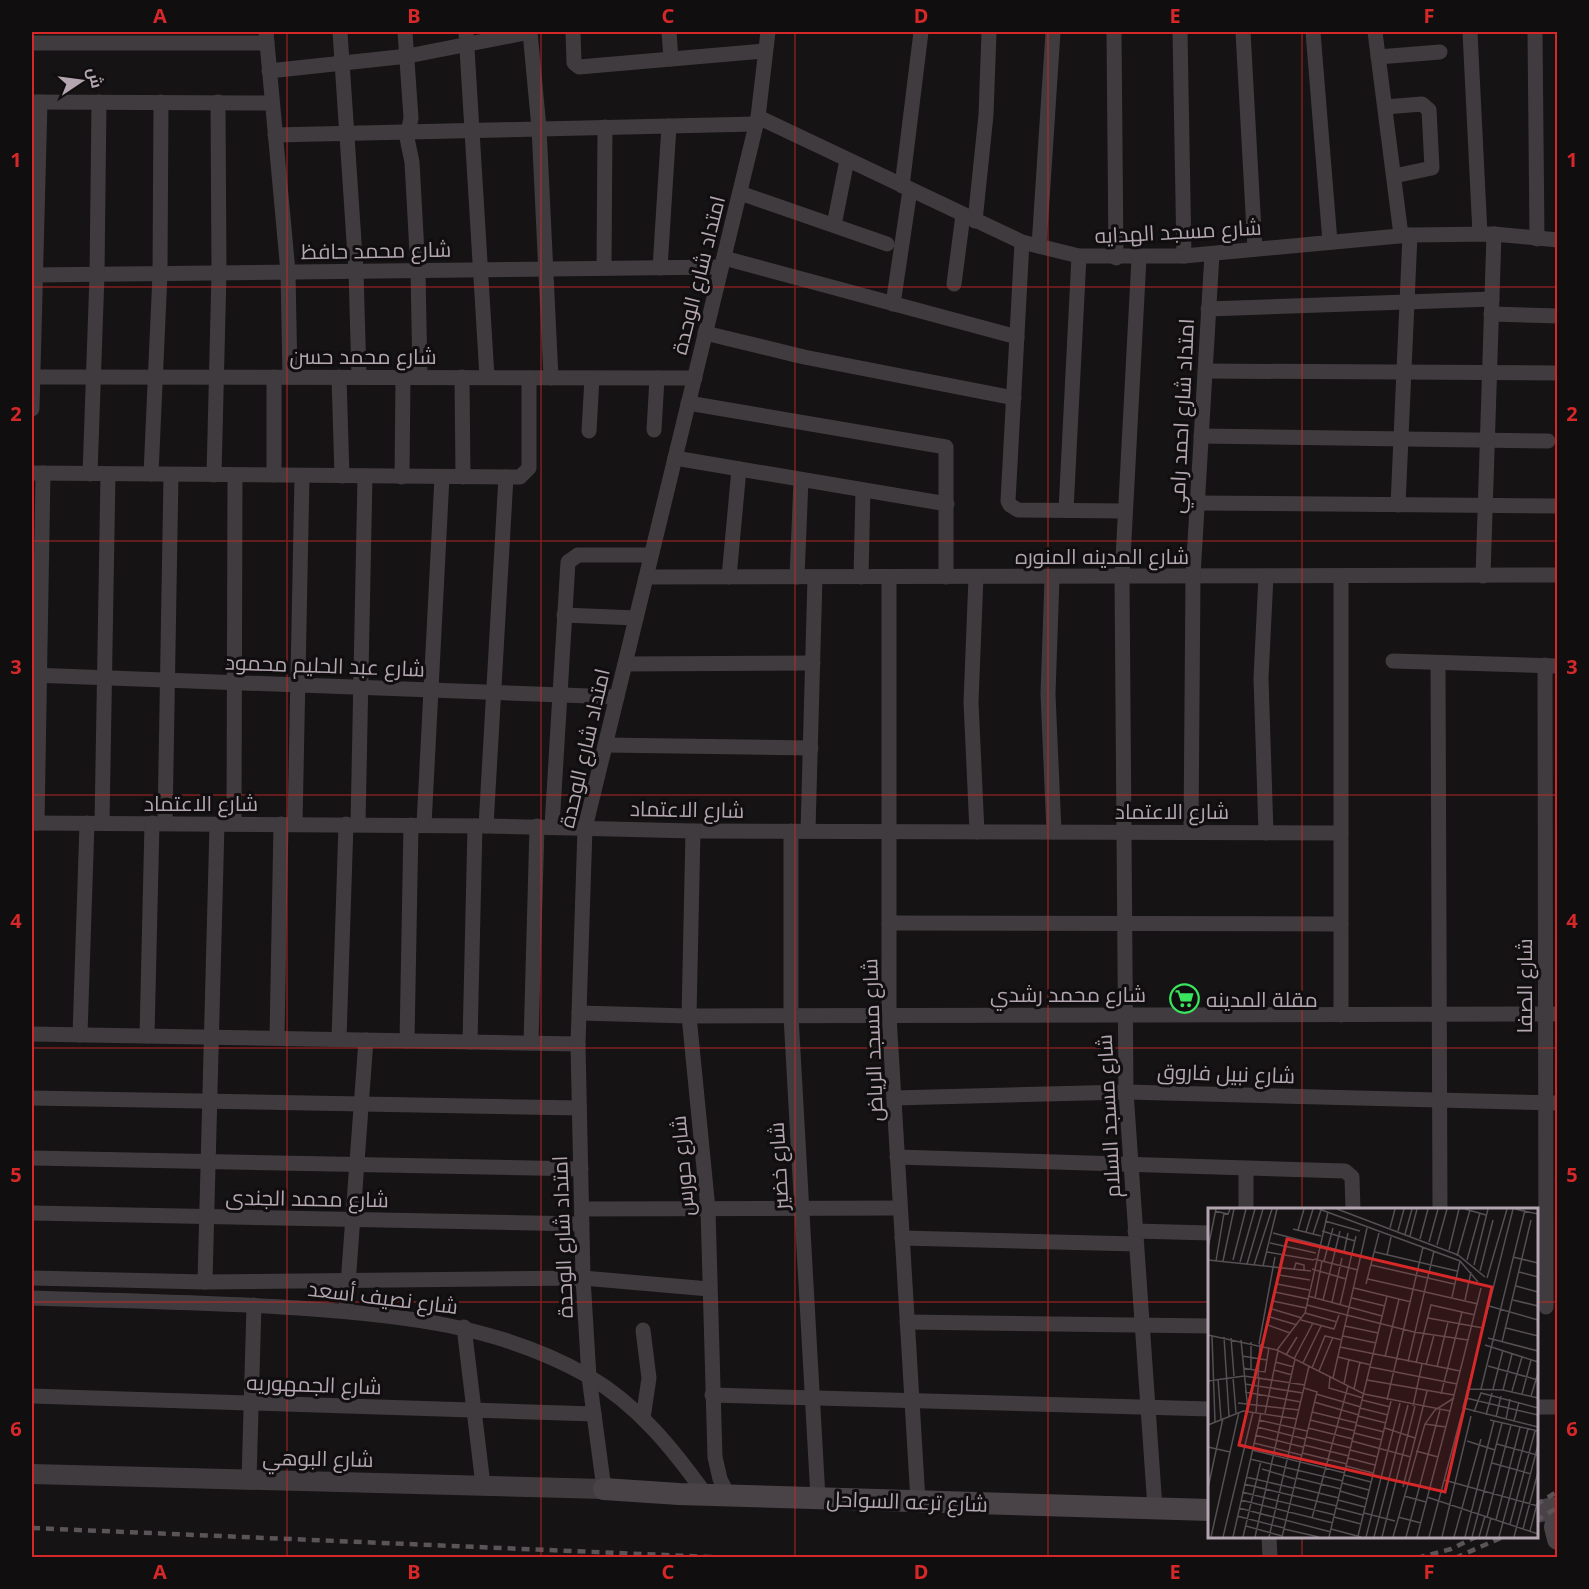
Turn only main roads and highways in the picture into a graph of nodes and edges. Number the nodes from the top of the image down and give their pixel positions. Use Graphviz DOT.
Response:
graph roads {
  1 [pos="604,1489"];
  2 [pos="1557,1507"];
  3 [pos="1208,1510"];
  4 [pos="1538,1512"];
  5 [pos="1557,1513"];
  6 [pos="1557,1539"];
  1 -- 3 [label="main road, شارع ترعه السواحل"];
  2 -- 4 [label="main road"];
  5 -- 6 [label="main road"];
}
